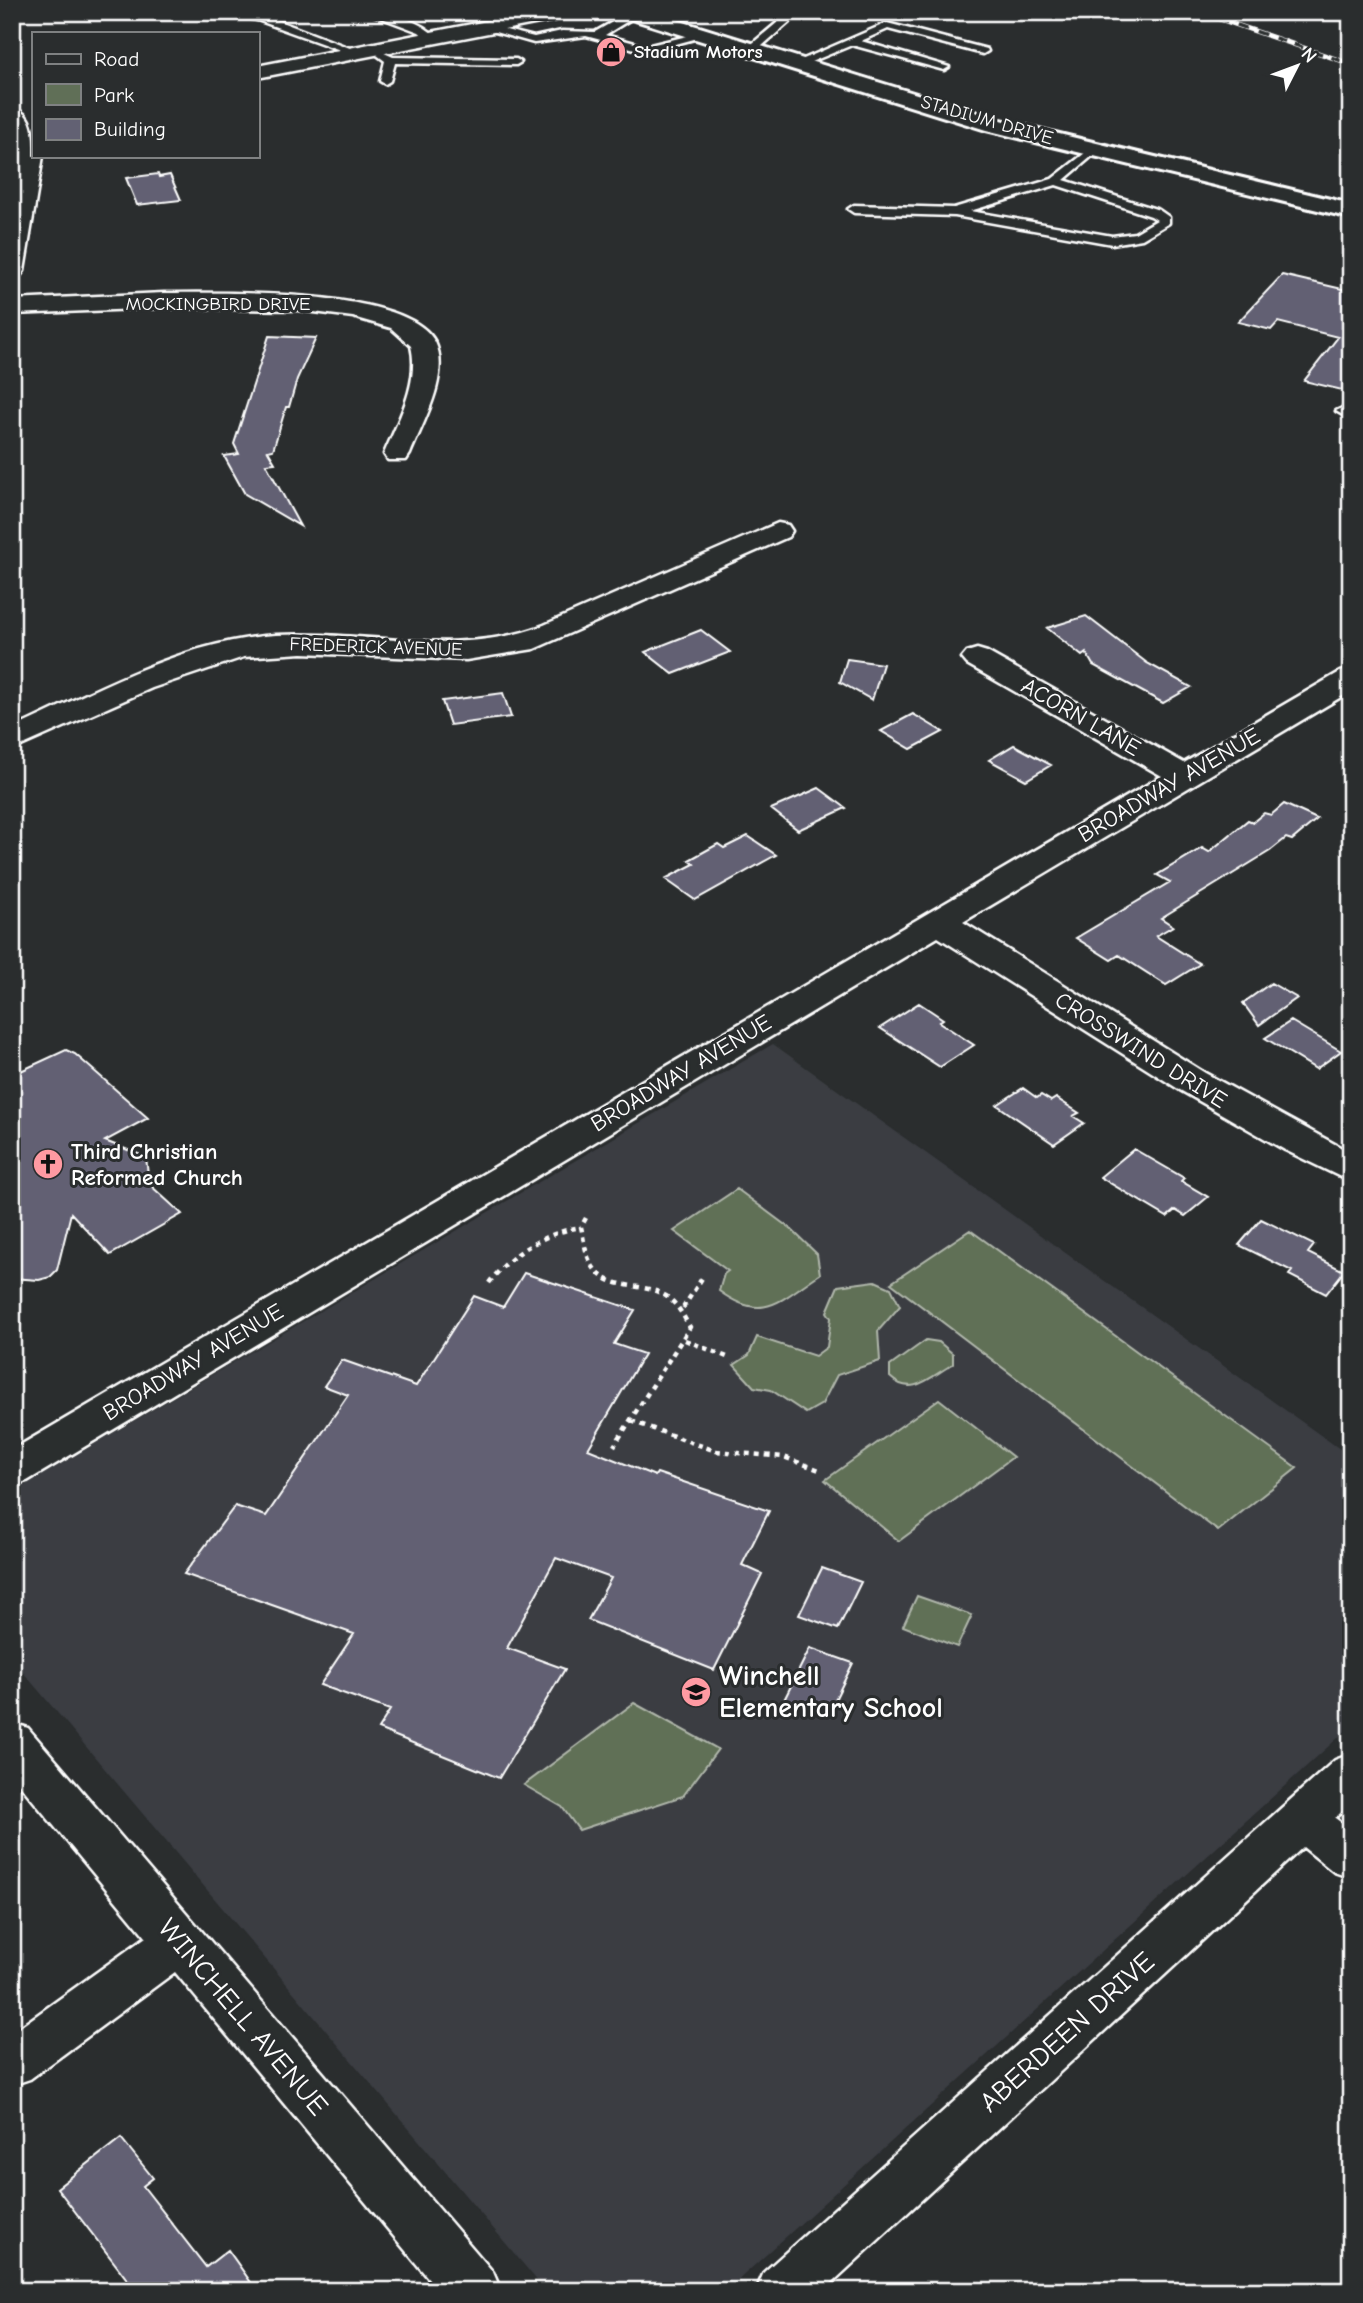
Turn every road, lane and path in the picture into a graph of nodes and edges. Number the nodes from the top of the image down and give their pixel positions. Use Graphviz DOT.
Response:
graph roads {
  1 [pos="223,12"];
  2 [pos="371,12"];
  3 [pos="565,12"];
  4 [pos="688,12"];
  5 [pos="788,12"];
  6 [pos="639,15"];
  7 [pos="533,16"];
  8 [pos="486,28"];
  9 [pos="565,33"];
  10 [pos="704,35"];
  11 [pos="597,36"];
  12 [pos="432,38"];
  13 [pos="851,40"];
  14 [pos="751,50"];
  15 [pos="365,51"];
  16 [pos="983,51"];
  17 [pos="391,60"];
  18 [pos="516,62"];
  19 [pos="797,64"];
  20 [pos="944,67"];
  21 [pos="259,72"];
  22 [pos="385,80"];
  23 [pos="18,116"];
  24 [pos="32,140"];
  25 [pos="1094,149"];
  26 [pos="33,158"];
  27 [pos="1056,181"];
  28 [pos="854,209"];
  29 [pos="1351,211"];
  30 [pos="955,212"];
  31 [pos="12,271"];
  32 [pos="12,307"];
  33 [pos="397,454"];
  34 [pos="778,531"];
  35 [pos="977,659"];
  36 [pos="1351,678"];
  37 [pos="12,741"];
  38 [pos="1184,776"];
  39 [pos="937,921"];
  40 [pos="1351,1169"];
  41 [pos="586,1218"];
  42 [pos="581,1227"];
  43 [pos="705,1275"];
  44 [pos="489,1283"];
  45 [pos="683,1308"];
  46 [pos="685,1340"];
  47 [pos="727,1357"];
  48 [pos="631,1421"];
  49 [pos="614,1446"];
  50 [pos="12,1470"];
  51 [pos="822,1471"];
  52 [pos="12,1742"];
  53 [pos="1351,1774"];
  54 [pos="1301,1819"];
  55 [pos="1351,1857"];
  56 [pos="179,1941"];
  57 [pos="12,2062"];
  58 [pos="474,2291"];
  59 [pos="783,2291"];
  1 -- 15 [label="lane"];
  2 -- 12 [label="lane"];
  3 -- 7 [label="street"];
  4 -- 6 [label="lane"];
  5 -- 14 [label="lane"];
  6 -- 10 [label="main road, STADIUM DRIVE"];
  6 -- 11 [label="lane"];
  7 -- 8 [label="street"];
  7 -- 9 [label="lane"];
  8 -- 9 [label="lane"];
  8 -- 12 [label="street"];
  9 -- 11 [label="lane"];
  10 -- 11 [label="lane"];
  10 -- 14 [label="main road, STADIUM DRIVE"];
  12 -- 15 [label="street"];
  13 -- 16 [label="lane"];
  13 -- 19 [label="lane"];
  13 -- 20 [label="lane"];
  14 -- 19 [label="main road, STADIUM DRIVE"];
  15 -- 17 [label="lane"];
  15 -- 21 [label="street"];
  17 -- 18 [label="lane"];
  17 -- 22 [label="lane"];
  19 -- 25 [label="main road, STADIUM DRIVE"];
  23 -- 24 [label="street"];
  25 -- 27 [label="lane"];
  25 -- 29 [label="main road, STADIUM DRIVE"];
  26 -- 31 [label="street"];
  27 -- 30 [label="lane"];
  27 -- 30 [label="lane"];
  28 -- 30 [label="lane"];
  32 -- 33 [label="street, MOCKINGBIRD DRIVE"];
  34 -- 37 [label="street, FREDERICK AVENUE"];
  35 -- 38 [label="street, ACORN LANE"];
  36 -- 38 [label="street, BROADWAY AVENUE"];
  38 -- 39 [label="street, BROADWAY AVENUE"];
  39 -- 40 [label="street, CROSSWIND DRIVE"];
  39 -- 50 [label="street, BROADWAY AVENUE"];
  41 -- 42 [label="path"];
  42 -- 44 [label="path"];
  42 -- 45 [label="path"];
  43 -- 45 [label="path"];
  45 -- 46 [label="path"];
  46 -- 47 [label="path"];
  46 -- 48 [label="path"];
  48 -- 49 [label="path"];
  48 -- 51 [label="path"];
  52 -- 56 [label="street, WINCHELL AVENUE"];
  53 -- 54 [label="street, ABERDEEN DRIVE"];
  54 -- 55 [label="street"];
  54 -- 59 [label="street, ABERDEEN DRIVE"];
  56 -- 57 [label="street"];
  56 -- 58 [label="street, WINCHELL AVENUE"];
}
